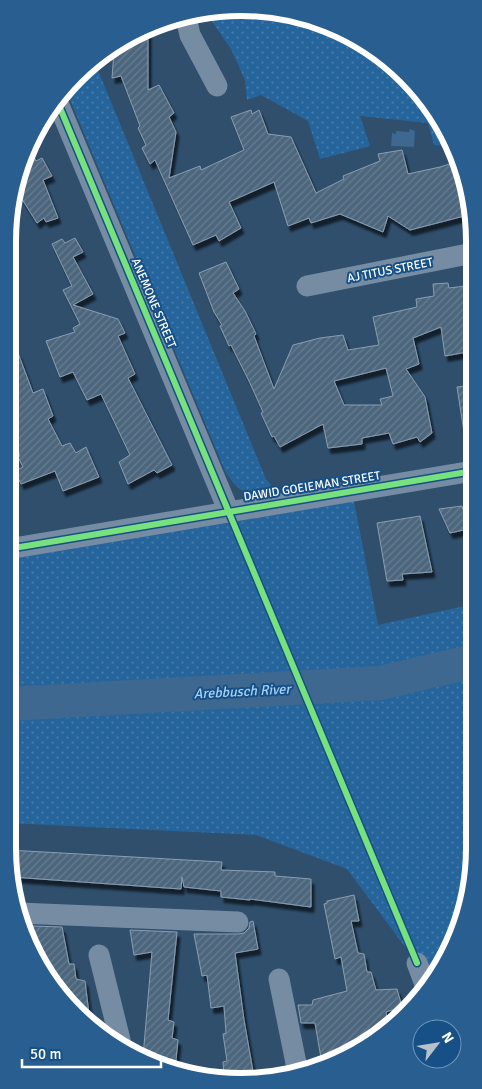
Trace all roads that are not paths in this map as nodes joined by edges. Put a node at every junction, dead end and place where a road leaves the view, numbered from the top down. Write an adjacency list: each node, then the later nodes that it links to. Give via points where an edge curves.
1 (187, 23): 2 (street, via 190,35)
2 (217, 86)
3 (60, 108): 7 (street, ANEMONE STREET)
4 (466, 254): 5 (street, AJ TITUS STREET)
5 (307, 286)
6 (466, 472): 7 (street, DAWID GOEIEMAN STREET)
7 (229, 512): 8 (street, DAWID GOEIEMAN STREET)
8 (16, 548)
9 (26, 913): 10 (street)
10 (238, 922)
11 (99, 955): 15 (street)
12 (417, 963): 14 (street)
13 (280, 979): 16 (street)
14 (423, 979)
15 (119, 1037)
16 (297, 1066)

